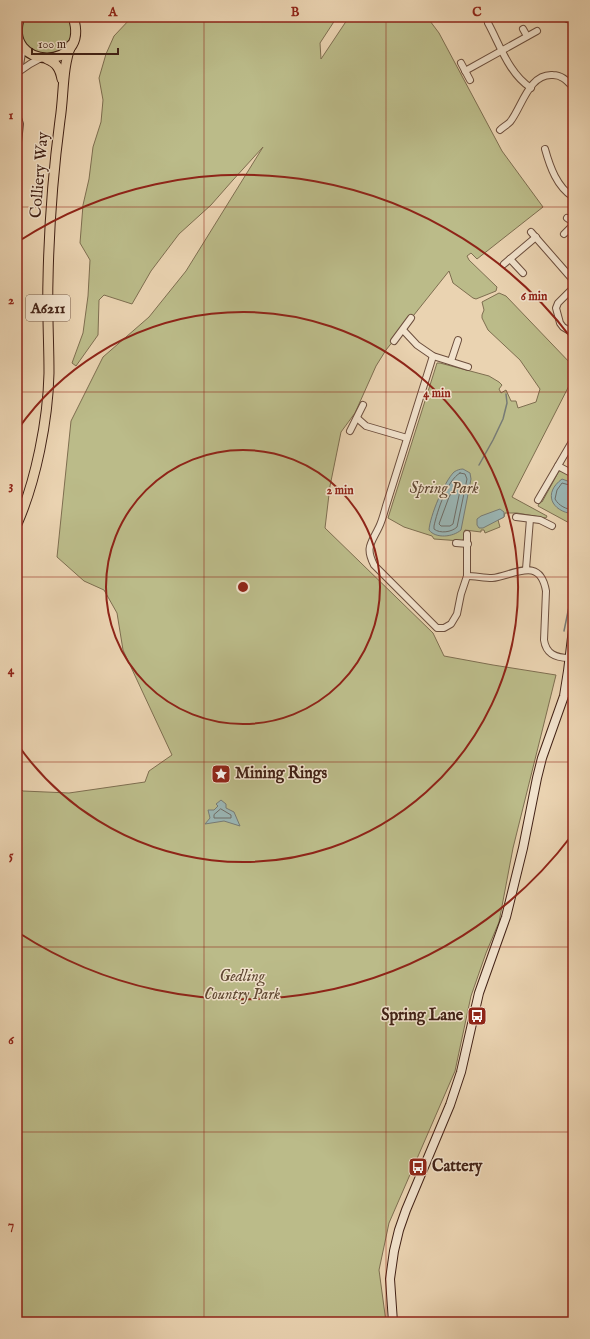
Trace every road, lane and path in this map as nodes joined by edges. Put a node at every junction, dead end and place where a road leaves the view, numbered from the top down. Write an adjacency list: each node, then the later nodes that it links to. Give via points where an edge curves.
1 (74, 17): 8 (main road, Colliery Way, via 76,32)
2 (487, 17): 9 (street, via 488,24)
3 (19, 18): 7 (main road, via 17,30)
4 (523, 29): 6 (street)
5 (537, 32): 6 (street)
6 (527, 36): 9 (street)
7 (20, 41): 10 (main road, Colliery Way, via 32,54); 13 (street)
8 (71, 45): 10 (main road, via 59,56); 17 (main road, Colliery Way / A6211, via 67,57)
9 (503, 51): 12 (street); 15 (street, via 517,76)
10 (44, 58): 13 (street); 17 (main road, Colliery Way / A6211, via 53,61 59,67)
11 (461, 63): 12 (street)
12 (465, 71): 14 (street)
13 (18, 72)
14 (470, 80)
15 (531, 88): 16 (street, via 538,77 551,74 565,79); 19 (street, via 512,124)
16 (573, 88)
17 (64, 89): 53 (main road, Colliery Way / A6211, via 51,210 48,281 49,375 45,420 29,491)
18 (17, 115): 21 (street, via 20,124)
19 (500, 130)
20 (545, 150): 22 (street)
21 (17, 151)
22 (547, 157): 23 (street); 24 (street, via 561,186)
23 (540, 160)
24 (573, 197)
25 (567, 218): 26 (street)
26 (573, 224): 28 (street)
27 (531, 232): 29 (street)
28 (564, 234)
29 (536, 237): 30 (street); 33 (street)
30 (510, 259): 31 (street); 32 (street)
31 (504, 264)
32 (523, 273)
33 (573, 280)
34 (573, 288): 37 (street, via 556,308 560,323)
35 (411, 318): 36 (street)
36 (403, 330): 39 (street); 40 (street, via 417,345)
37 (573, 333)
38 (458, 340): 41 (street)
39 (394, 342)
40 (433, 356): 41 (street); 46 (street)
41 (451, 361): 42 (street)
42 (468, 367)
43 (363, 405): 44 (street)
44 (357, 418): 45 (street); 46 (street, via 366,426)
45 (350, 432)
46 (407, 438): 59 (street, via 379,527 370,542 369,555 374,565 437,628 451,624 457,614)
47 (573, 440): 48 (street)
48 (558, 466): 49 (street); 50 (street)
49 (573, 474)
50 (538, 500)
51 (516, 517): 52 (street)
52 (530, 519): 54 (street, via 540,520); 58 (street)
53 (17, 524)
54 (552, 526)
55 (467, 534): 57 (street)
56 (456, 543): 57 (street)
57 (468, 544): 59 (street)
58 (526, 569): 59 (street, via 492,578); 61 (street, via 539,575 545,584 546,649 556,656)
59 (467, 576)
60 (573, 629): 61 (street)
61 (569, 658): 62 (street, via 564,696 542,758 506,917 480,993 461,1072 399,1230 390,1278)
62 (393, 1322)

